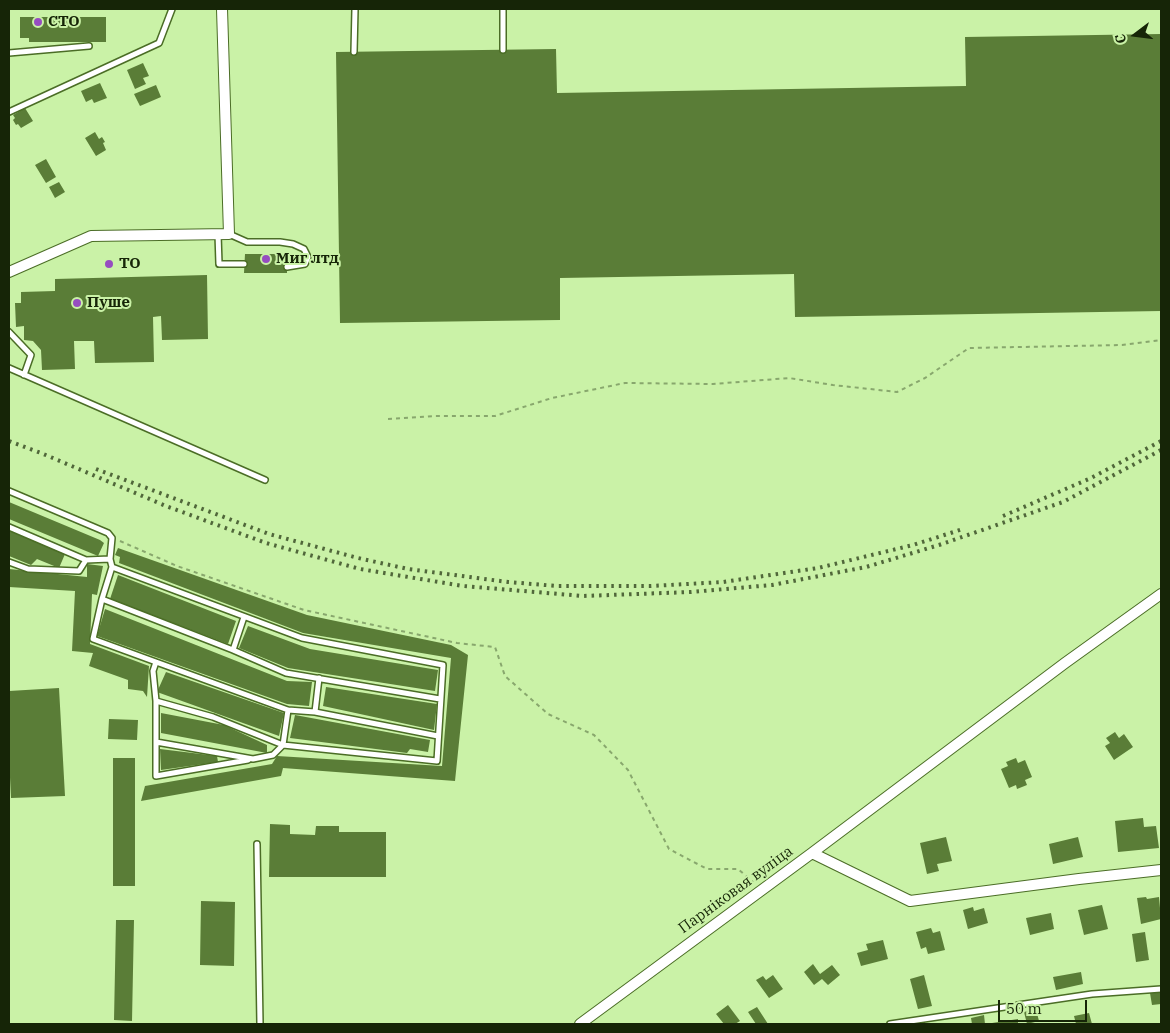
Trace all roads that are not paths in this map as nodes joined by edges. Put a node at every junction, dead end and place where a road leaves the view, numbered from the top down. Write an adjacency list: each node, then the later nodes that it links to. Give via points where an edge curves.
1 (172, 9): 9 (lane, via 159,43)
2 (222, 9): 11 (street)
3 (355, 9): 7 (lane)
4 (503, 9): 6 (lane)
5 (89, 46): 8 (lane)
6 (503, 50)
7 (354, 52)
8 (9, 53)
9 (9, 112)
10 (218, 234): 11 (street); 12 (lane, via 219,264); 14 (street, via 91,236)
11 (229, 234): 13 (lane, via 247,242 280,242 304,249 308,257 305,264)
12 (244, 264)
13 (287, 267)
14 (9, 272)
15 (9, 332): 17 (lane, via 31,354)
16 (9, 368): 17 (lane)
17 (24, 375): 18 (lane)
18 (265, 480)
19 (9, 491): 21 (lane, via 108,533 112,538)
20 (9, 527): 22 (lane)
21 (110, 559): 22 (lane); 24 (lane)
22 (86, 560): 23 (lane, via 79,571 28,569)
23 (9, 562)
24 (112, 566): 26 (lane); 27 (lane)
25 (1161, 594): 40 (street)
26 (102, 600): 28 (lane); 29 (lane, via 93,639)
27 (244, 617): 28 (lane); 31 (lane, via 302,638 443,665)
28 (233, 650): 30 (lane, via 286,673)
29 (156, 662): 32 (lane, via 152,671); 33 (lane)
30 (319, 678): 31 (lane); 34 (lane)
31 (440, 699): 35 (lane)
32 (156, 701): 36 (lane); 37 (lane, via 213,718)
33 (288, 710): 34 (lane); 37 (lane)
34 (315, 712): 35 (lane)
35 (438, 736): 37 (lane, via 437,761)
36 (156, 742): 38 (lane); 38 (lane, via 156,776)
37 (283, 745): 38 (lane, via 273,755)
38 (253, 759)
39 (257, 844): 43 (lane)
40 (812, 853): 41 (street, Парніковая вуліца, via 910,901); 44 (street, Парніковая вуліца)
41 (1161, 870)
42 (1161, 989): 45 (lane, via 1082,995)
43 (260, 1024)
44 (580, 1024)
45 (890, 1024)

